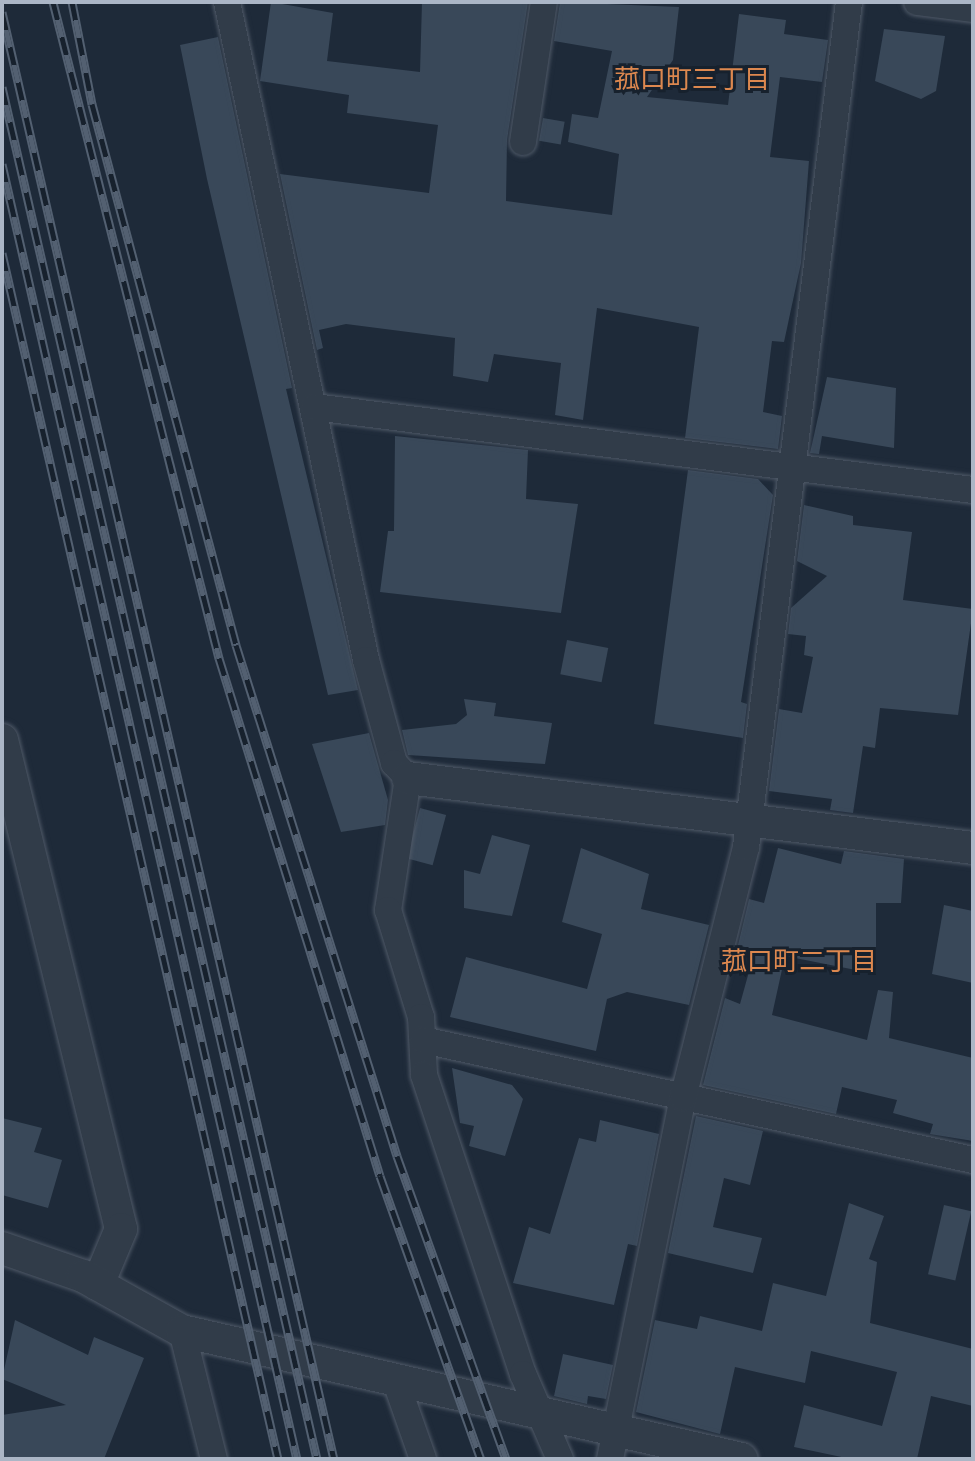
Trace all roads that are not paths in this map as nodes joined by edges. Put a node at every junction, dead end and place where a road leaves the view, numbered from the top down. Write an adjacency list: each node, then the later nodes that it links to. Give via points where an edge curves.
1 (227, 2): 7 (street)
2 (544, 2): 6 (street)
3 (849, 2): 8 (street)
4 (917, 2): 5 (street)
5 (973, 9)
6 (523, 142)
7 (314, 407): 8 (street); 11 (street, via 366,660 394,763)
8 (791, 469): 9 (street); 12 (street)
9 (973, 490)
10 (2, 741): 18 (street, via 121,1229)
11 (408, 778): 12 (street); 14 (street, via 388,910)
12 (750, 821): 13 (street); 15 (street)
13 (973, 848)
14 (423, 1040): 15 (street); 21 (street, via 424,1075)
15 (683, 1098): 16 (street); 22 (street)
16 (973, 1160)
17 (2, 1248): 18 (street)
18 (98, 1284): 19 (street)
19 (182, 1331): 20 (street); 23 (street)
20 (397, 1385): 21 (street); 24 (street)
21 (542, 1416): 22 (street); 25 (street)
22 (613, 1445): 26 (street)
23 (214, 1459)
24 (423, 1459)
25 (560, 1459)
26 (742, 1459)

